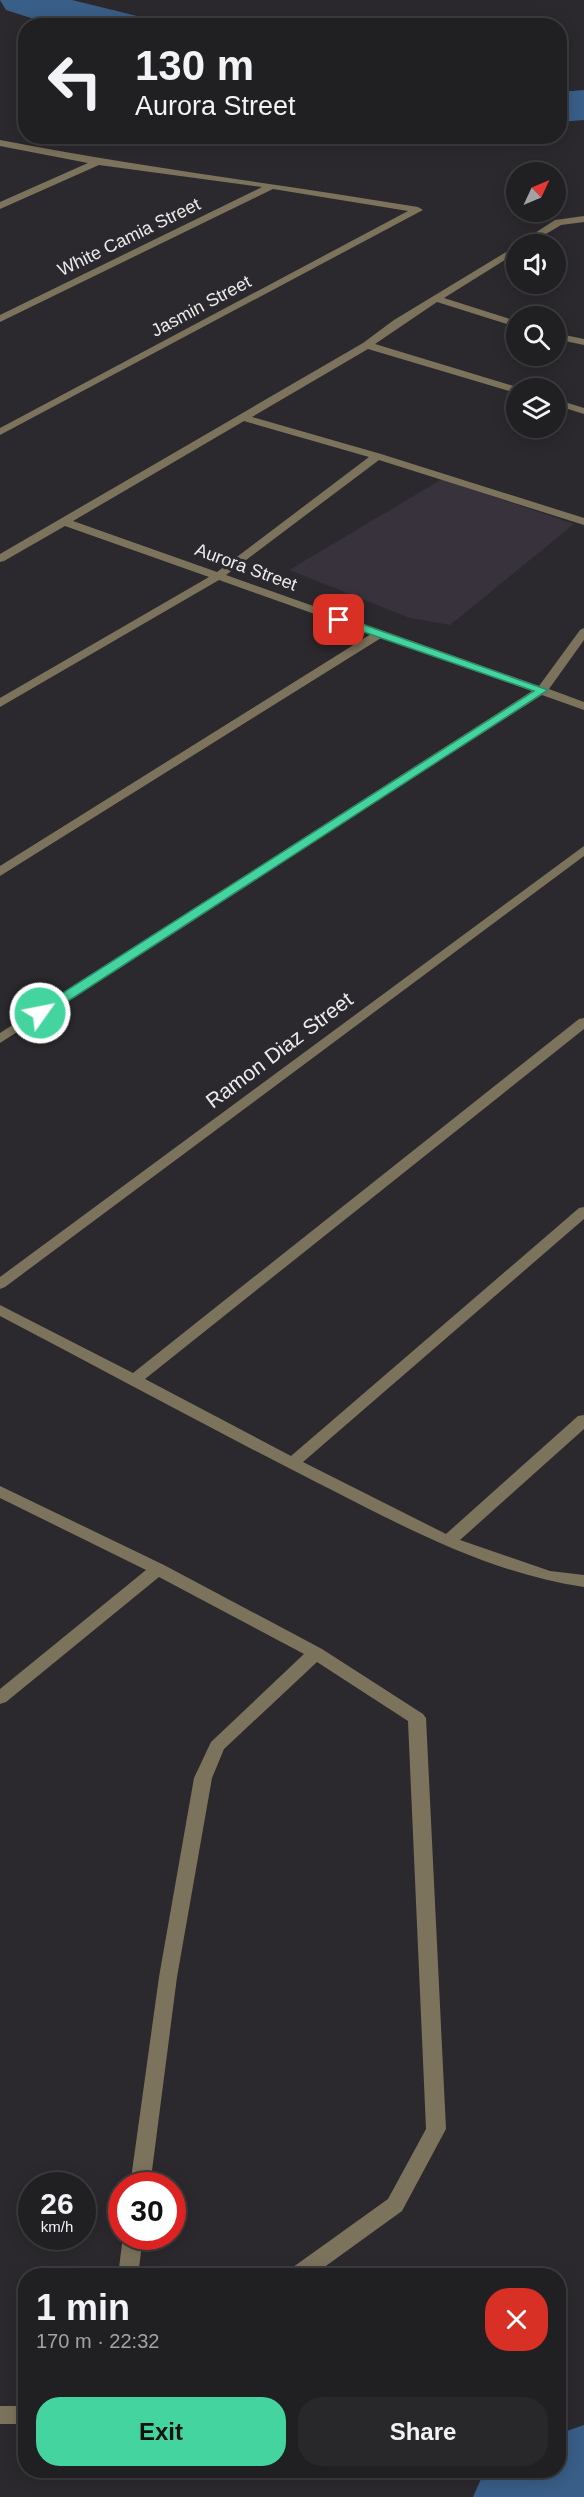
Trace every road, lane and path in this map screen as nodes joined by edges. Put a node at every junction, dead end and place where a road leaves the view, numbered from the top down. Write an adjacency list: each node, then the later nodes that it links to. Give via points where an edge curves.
1 (0, 143): 2 (street)
2 (98, 162): 3 (street); 4 (street)
3 (272, 186): 9 (street, White Camia Street); 18 (street, Jasmin Street, via 418,210)
4 (0, 206)
5 (584, 219): 6 (street, via 558,222)
6 (539, 234)
7 (506, 255): 8 (street)
8 (436, 299): 10 (street); 13 (street)
9 (0, 319)
10 (506, 321)
11 (566, 338): 12 (street)
12 (584, 342)
13 (367, 345): 14 (street); 17 (street)
14 (506, 387)
15 (566, 405): 16 (street)
16 (584, 411)
17 (242, 417): 19 (street); 20 (street)
18 (0, 432)
19 (377, 456): 21 (street); 23 (street)
20 (66, 522): 22 (street); 23 (street, Aurora Street)
21 (584, 522)
22 (0, 559)
23 (218, 576): 25 (street, Aurora Street); 27 (street)
24 (584, 632): 26 (street)
25 (379, 634): 26 (street, Aurora Street); 30 (street)
26 (542, 690): 28 (street, Aurora Street); 32 (street)
27 (0, 703)
28 (584, 706)
29 (584, 850): 34 (street, Ramon Diaz Street)
30 (0, 872)
31 (584, 1022): 36 (street)
32 (0, 1039)
33 (584, 1211): 38 (street)
34 (0, 1284)
35 (0, 1310): 36 (street)
36 (133, 1381): 38 (street)
37 (584, 1420): 40 (street)
38 (292, 1463): 40 (street)
39 (0, 1491): 41 (street)
40 (448, 1542): 42 (street, via 548,1576)
41 (158, 1569): 43 (street); 44 (street)
42 (584, 1581)
43 (316, 1653): 45 (street, via 217,1746 203,1778 168,1977); 48 (street, via 417,1718 436,2129 395,2205)
44 (0, 1698)
45 (142, 2172)
46 (131, 2250): 47 (street)
47 (129, 2268)
48 (307, 2268)
49 (0, 2415): 50 (street)
50 (18, 2415)

